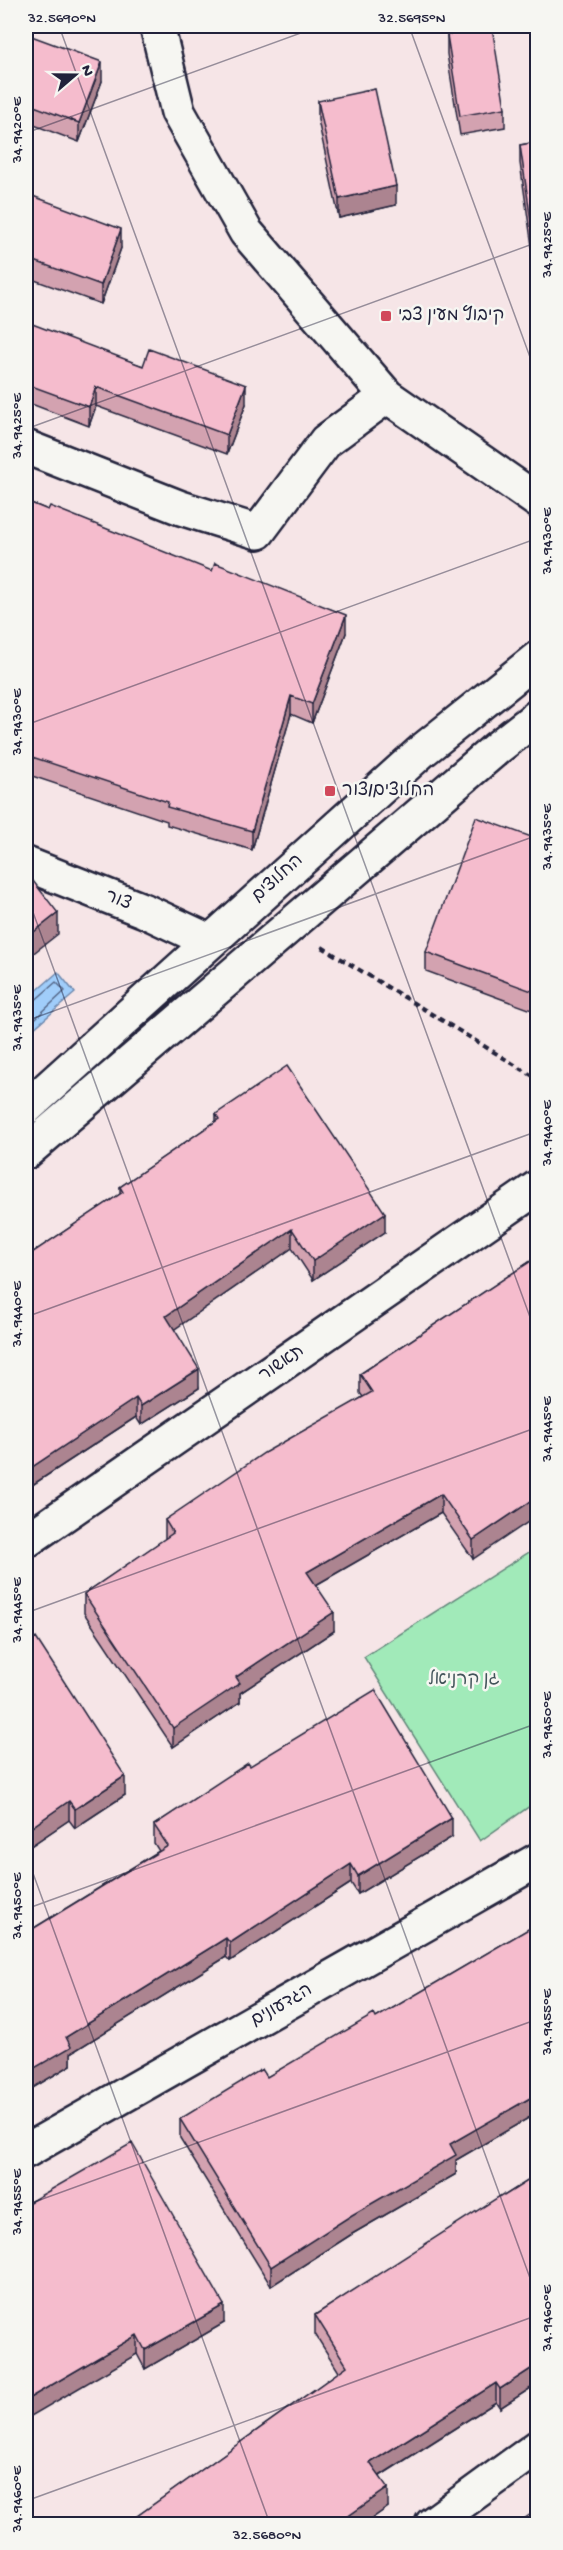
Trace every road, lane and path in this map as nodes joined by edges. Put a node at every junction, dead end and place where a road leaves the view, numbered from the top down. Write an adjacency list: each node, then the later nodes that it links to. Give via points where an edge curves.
1 (157, 26): 2 (street, via 178,112 246,232)
2 (387, 396): 3 (street, via 326,441 258,532 181,508); 4 (street)
3 (26, 447)
4 (537, 501)
5 (537, 658): 9 (street, החלוצים, via 423,750)
6 (537, 716): 8 (street)
7 (26, 864): 9 (street, צור)
8 (289, 926): 10 (path); 12 (street)
9 (209, 941): 11 (street, החלוצים)
10 (537, 1079)
11 (26, 1108)
12 (26, 1152)
13 (537, 1187): 14 (street, תאשור)
14 (26, 1541)
15 (537, 1860): 16 (street, הגדעונים)
16 (26, 2151)
17 (537, 2447): 18 (street)
18 (432, 2524)

